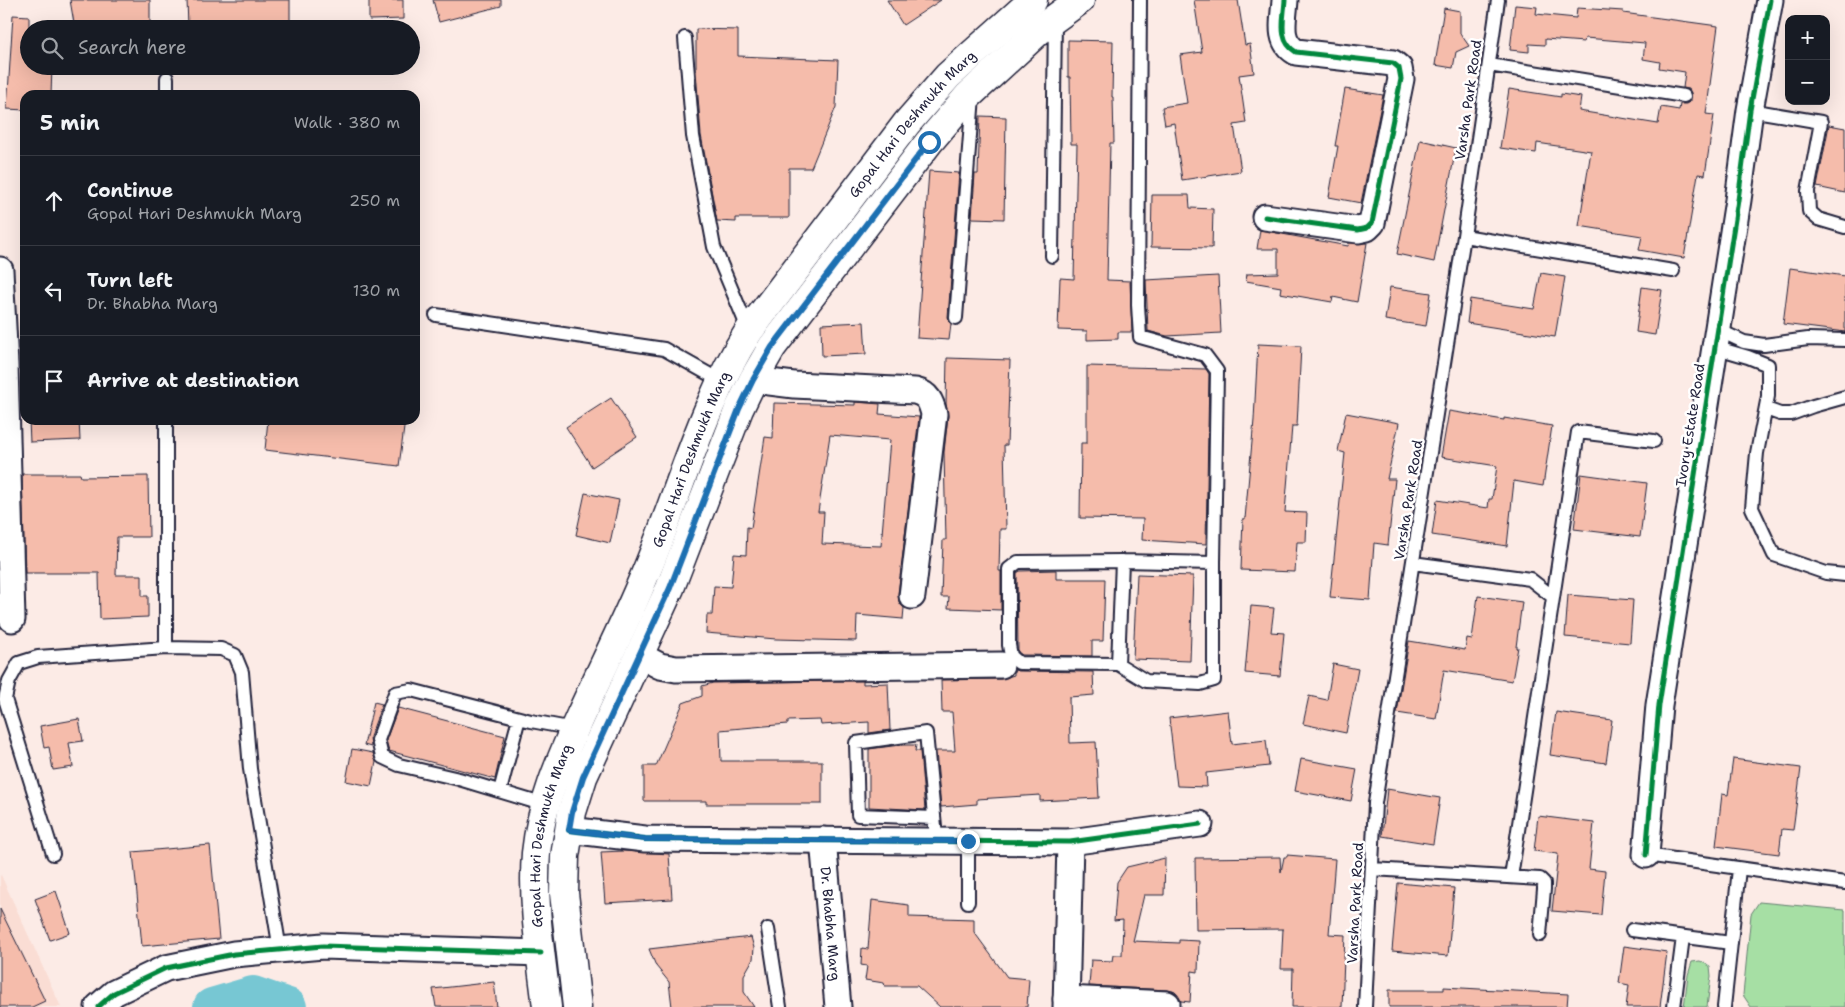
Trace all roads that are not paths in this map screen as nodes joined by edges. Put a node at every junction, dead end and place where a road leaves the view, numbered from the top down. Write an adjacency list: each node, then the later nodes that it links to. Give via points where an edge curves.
1 (1033, 0): 25 (main road, Gopal Hari Deshmukh Marg, via 948,76 913,117)
2 (1080, 0): 7 (main road, Gopal Hari Deshmukh Marg)
3 (1140, 0): 34 (lane, via 1140,337 1206,355 1217,371)
4 (1285, 0): 15 (street, via 1283,34 1296,52 1393,63 1399,68 1401,79 1372,223 1358,230)
5 (1498, 0): 9 (lane, Varsha Park Road)
6 (1770, 0): 14 (street, Ivory Estate Road)
7 (1055, 19): 12 (main road, Gopal Hari Deshmukh Marg); 18 (lane)
8 (685, 38): 25 (lane, via 693,136 714,247)
9 (1489, 65): 13 (lane); 17 (lane, Varsha Park Road)
10 (167, 78): 11 (lane)
11 (167, 90)
12 (974, 91): 22 (lane); 27 (main road, Gopal Hari Deshmukh Marg, via 929,142)
13 (1684, 96)
14 (1750, 110): 16 (lane, via 1821,122 1808,191 1809,211 1818,219); 23 (street, Ivory Estate Road)
15 (1265, 217)
16 (1845, 227)
17 (1464, 236): 20 (lane); 35 (lane, Varsha Park Road)
18 (1052, 256)
19 (0, 270): 26 (street)
20 (1673, 271)
21 (436, 315): 28 (lane, via 664,349)
22 (956, 318)
23 (1715, 338): 24 (lane, via 1764,345 1808,339); 30 (lane, via 1768,365); 57 (street, Ivory Estate Road, via 1659,705)
24 (1845, 340)
25 (743, 341): 27 (main road); 28 (main road, Gopal Hari Deshmukh Marg)
26 (3, 365): 39 (street)
27 (759, 369): 37 (street, via 794,385 915,391 928,397 934,414); 41 (main road, Gopal Hari Deshmukh Marg, via 739,409 670,588)
28 (721, 381): 44 (main road, Gopal Hari Deshmukh Marg, via 644,577)
29 (1845, 397): 30 (lane, via 1792,414 1780,414)
30 (1766, 408): 36 (lane, via 1757,453 1752,508 1774,555 1826,573)
31 (166, 425): 40 (lane)
32 (1654, 441): 38 (lane, via 1578,432)
33 (1122, 561): 34 (lane); 42 (lane); 42 (lane, via 1018,562 1009,569 1009,645 1011,656 1019,663)
34 (1214, 563): 42 (lane, via 1214,680 1200,684 1146,681)
35 (1413, 563): 38 (lane, via 1530,579); 58 (lane, Varsha Park Road, via 1375,803)
36 (1845, 575)
37 (912, 596)
38 (1553, 597): 60 (lane)
39 (12, 619)
40 (166, 648): 56 (lane, via 38,657 19,663 9,681 6,700); 68 (lane, via 221,649 235,655 240,663 250,769)
41 (640, 655): 43 (street, via 660,666 676,669); 45 (main road, Gopal Hari Deshmukh Marg)
42 (1118, 664)
43 (1001, 665)
44 (591, 692): 45 (main road); 47 (main road, Gopal Hari Deshmukh Marg)
45 (617, 704): 52 (main road, Gopal Hari Deshmukh Marg, via 583,777)
46 (519, 718): 47 (lane); 48 (lane); 48 (lane, via 411,690 395,693 378,740 382,757 399,765)
47 (574, 729): 49 (main road, Gopal Hari Deshmukh Marg)
48 (500, 792): 49 (lane)
49 (545, 805): 69 (main road, Gopal Hari Deshmukh Marg, via 536,853)
50 (1200, 824): 55 (street)
51 (935, 829): 51 (lane, via 926,733 856,743 858,815); 53 (street); 54 (street)
52 (569, 830): 53 (street, via 645,839); 74 (main road, Gopal Hari Deshmukh Marg, via 564,893)
53 (823, 840): 76 (street, Dr. Bhabha Marg)
54 (968, 841): 55 (street); 62 (lane)
55 (1070, 842): 70 (street)
56 (52, 854)
57 (1646, 855): 59 (lane)
58 (1372, 869): 60 (lane); 77 (lane, Varsha Park Road)
59 (1739, 869): 61 (lane); 67 (lane)
60 (1511, 877): 65 (lane, via 1544,883)
61 (1845, 883)
62 (968, 902)
63 (768, 929): 75 (lane)
64 (1632, 930): 66 (lane)
65 (1540, 935)
66 (1683, 937): 67 (lane); 78 (lane)
67 (1731, 943): 79 (lane)
68 (280, 950): 69 (street, via 323,946); 72 (street, via 234,954 166,968 114,993)
69 (541, 953): 73 (main road, Gopal Hari Deshmukh Marg)
70 (1066, 1003): 71 (street)
71 (1167, 1004)
72 (98, 1007)
73 (547, 1007)
74 (576, 1007)
75 (780, 1007)
76 (838, 1007)
77 (1366, 1007)
78 (1674, 1007)
79 (1724, 1007)

